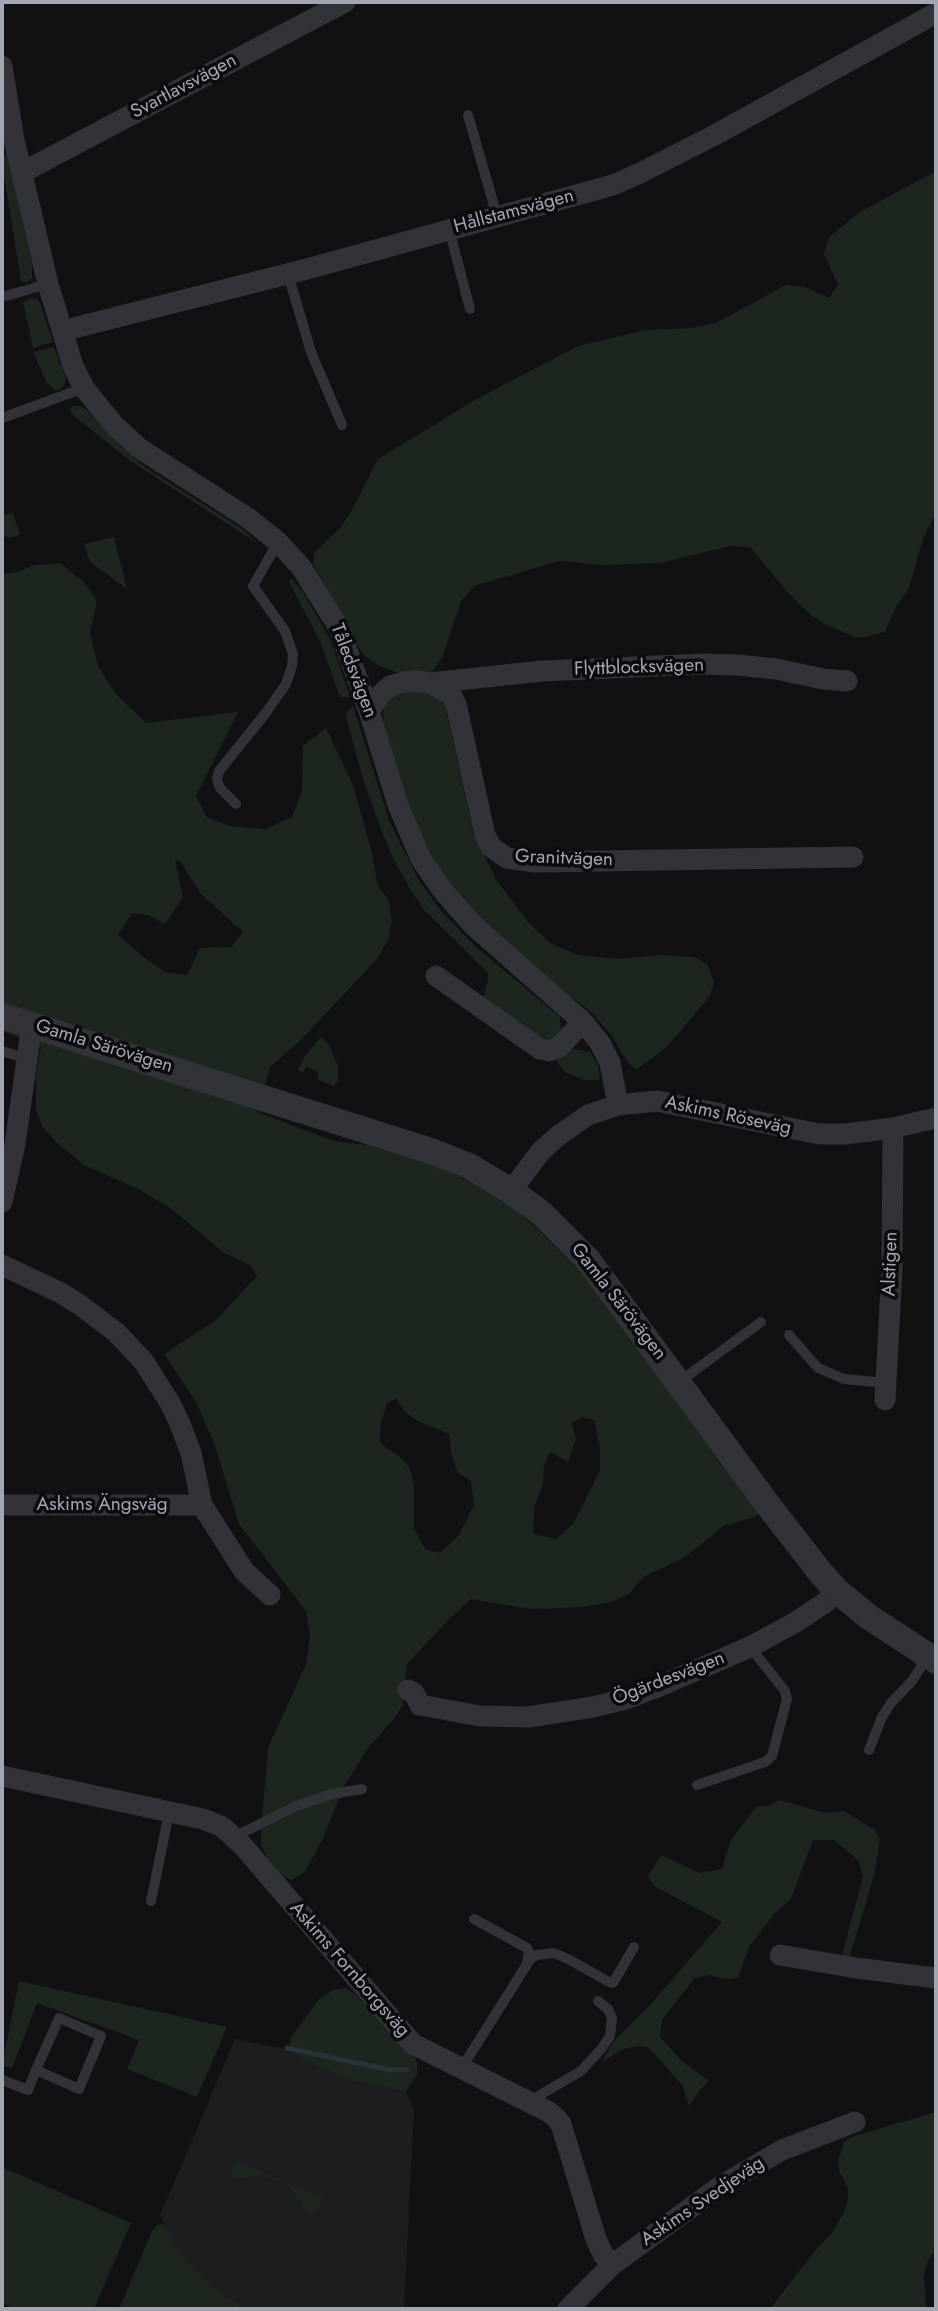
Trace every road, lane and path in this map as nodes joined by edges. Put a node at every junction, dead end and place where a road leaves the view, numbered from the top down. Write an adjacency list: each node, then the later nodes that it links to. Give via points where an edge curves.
1 (345, 2): 5 (street, Svartlavsvägen)
2 (936, 13): 6 (street, Hållstamsvägen, via 640,173)
3 (2, 66): 5 (street, Tåledsvägen)
4 (468, 115): 6 (lane)
5 (23, 172): 9 (street, Tåledsvägen)
6 (497, 216): 7 (street, Hållstamsvägen)
7 (449, 229): 8 (street, Hållstamsvägen); 11 (lane)
8 (288, 274): 12 (street, Hållstamsvägen); 15 (lane, via 310,352)
9 (48, 284): 10 (lane); 12 (street, Tåledsvägen)
10 (2, 297)
11 (470, 309)
12 (62, 331): 13 (street, Tåledsvägen)
13 (85, 388): 14 (lane); 16 (street, Tåledsvägen, via 139,448)
14 (2, 418)
15 (342, 425)
16 (278, 542): 19 (street, Tåledsvägen, via 301,568 339,628); 20 (lane, via 253,586 285,631 292,666 265,715 219,771 220,788)
17 (847, 681): 18 (street, Flyttblocksvägen, via 776,669 704,664 542,671)
18 (429, 683): 19 (street, via 390,686); 21 (street, Granitvägen, via 443,689 456,704 485,835 491,847 506,858 536,862)
19 (369, 711): 24 (street, Tåledsvägen, via 398,805 434,878 488,940)
20 (236, 804)
21 (853, 857)
22 (436, 975): 24 (street, via 540,1049 559,1047)
23 (2, 1016): 25 (street, Gamla Särövägen)
24 (583, 1022): 28 (street, Tåledsvägen, via 610,1063)
25 (32, 1024): 27 (street); 31 (street, Gamla Särövägen, via 431,1151 469,1166)
26 (2, 1051): 27 (lane)
27 (27, 1059): 32 (street)
28 (618, 1105): 30 (street, Askims Röseväg, via 657,1101 819,1134); 31 (street, Askims Röseväg, via 588,1115 558,1136)
29 (936, 1118): 30 (street, Askims Röseväg)
30 (893, 1128): 37 (street, Alstigen)
31 (511, 1191): 36 (street, Gamla Särövägen, via 589,1259)
32 (2, 1202)
33 (2, 1265): 39 (street, via 80,1305 117,1333 144,1362 180,1424)
34 (761, 1322): 36 (lane)
35 (789, 1335): 37 (lane, via 818,1368)
36 (679, 1382): 40 (street, Gamla Särövägen, via 802,1551)
37 (885, 1392)
38 (2, 1504): 39 (street, Askims Ängsväg)
39 (202, 1505): 41 (street, via 244,1570)
40 (836, 1590): 42 (street, Ögärdesvägen, via 796,1622); 43 (street, Gamla Särövägen)
41 (270, 1595)
42 (750, 1647): 44 (street, Ögärdesvägen, via 626,1699 560,1714 480,1716 420,1705); 47 (lane, via 787,1699 772,1756)
43 (932, 1658): 45 (lane, via 891,1703)
44 (408, 1690)
45 (869, 1750)
46 (2, 1776): 49 (street, Askims Fornborgsväg)
47 (697, 1785)
48 (362, 1789): 50 (lane, via 294,1807)
49 (169, 1813): 50 (street, Askims Fornborgsväg, via 213,1823); 51 (lane)
50 (234, 1837): 58 (street, Askims Fornborgsväg, via 404,2035)
51 (151, 1901)
52 (474, 1919): 55 (lane, via 527,1948)
53 (634, 1947): 55 (lane, via 613,1983 554,1954 537,1955)
54 (780, 1955): 56 (street)
55 (527, 1962): 58 (lane)
56 (936, 1978)
57 (598, 2001): 61 (lane, via 612,2018 610,2036 602,2048 581,2071)
58 (461, 2069): 61 (street, Askims Fornborgsväg)
59 (36, 2070): 59 (lane, via 79,2089 101,2036 59,2018); 60 (lane, via 28,2090)
60 (2, 2080)
61 (528, 2102): 63 (street, Askims Fornborgsväg, via 561,2123 596,2239)
62 (855, 2122): 63 (street, Askims Svedjeväg, via 751,2167 692,2204)
63 (612, 2265): 64 (street, Askims Svedjeväg)
64 (568, 2309)

